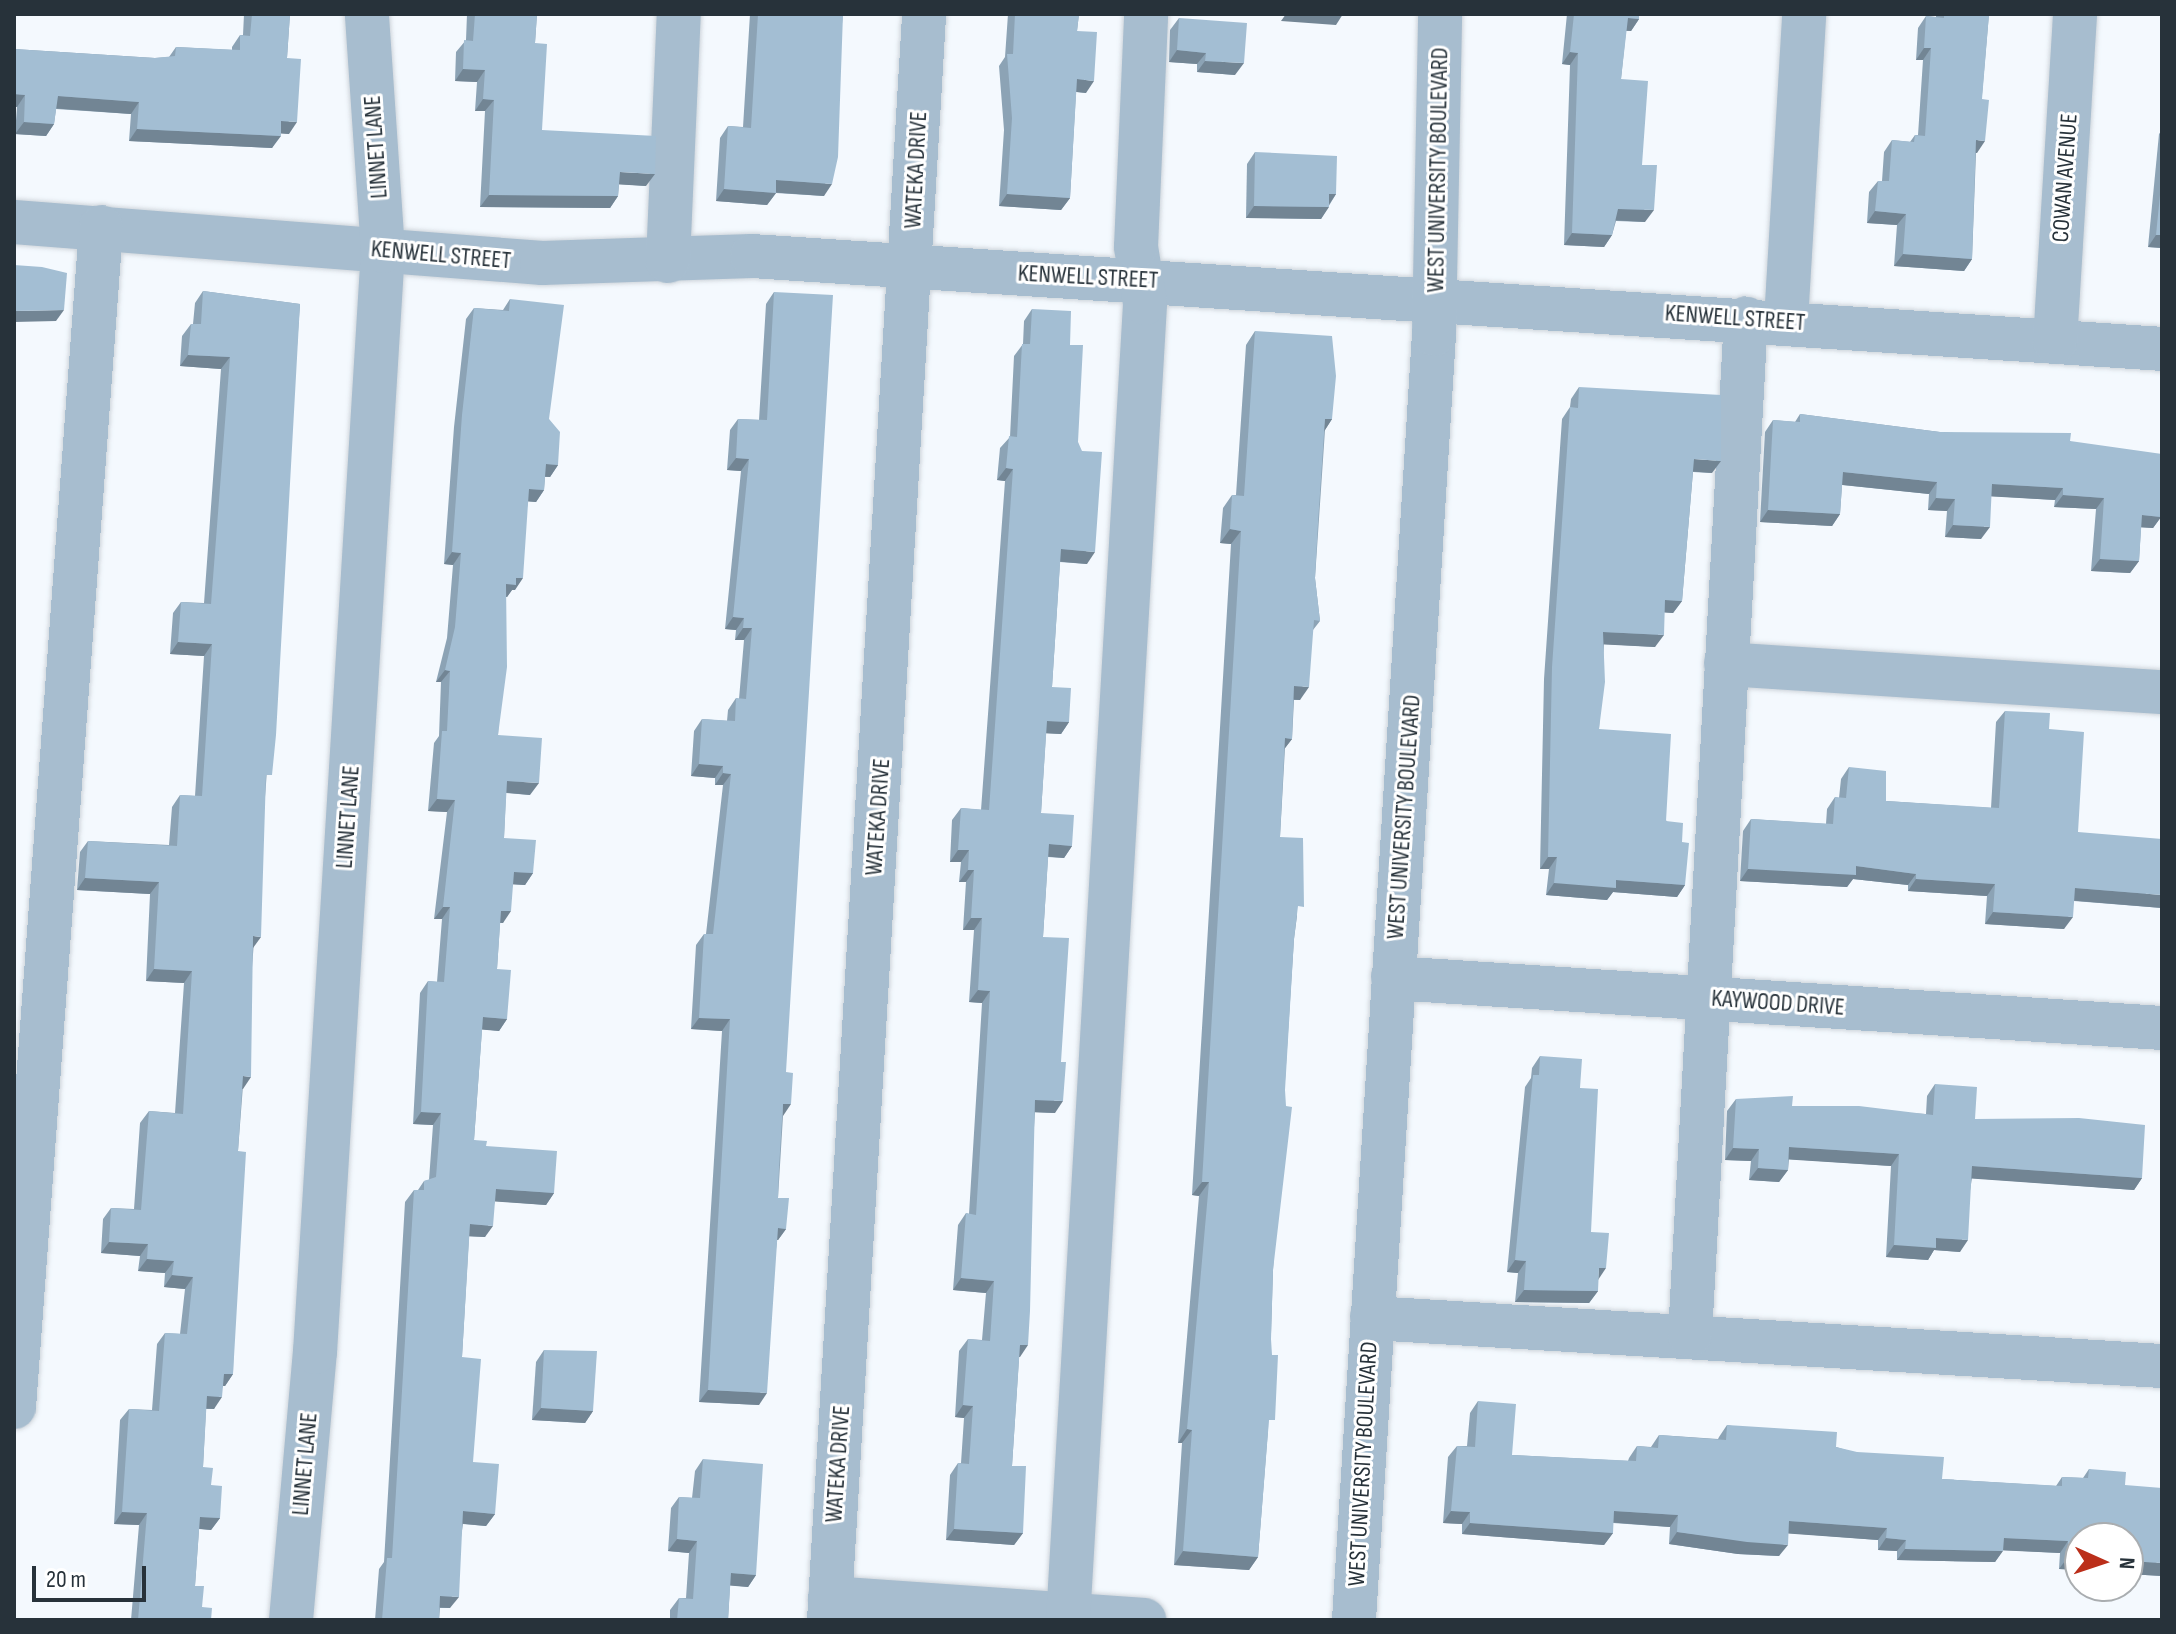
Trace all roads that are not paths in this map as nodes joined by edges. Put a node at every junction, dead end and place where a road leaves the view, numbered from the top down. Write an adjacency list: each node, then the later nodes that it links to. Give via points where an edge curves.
1 (367, 14): 10 (street, LINNET LANE)
2 (679, 14): 11 (street)
3 (924, 14): 12 (street, WATEKA DRIVE)
4 (1146, 14): 13 (street, via 1136,247)
5 (1440, 14): 14 (street, WEST UNIVERSITY BOULEVARD)
6 (1804, 14): 15 (street)
7 (2075, 14): 16 (street, COWAN AVENUE)
8 (14, 222): 9 (street, KENWELL STREET)
9 (101, 227): 10 (street, KENWELL STREET); 26 (street)
10 (383, 251): 11 (street, KENWELL STREET, via 542,263); 29 (street, LINNET LANE, via 315,1352)
11 (668, 261): 12 (street, KENWELL STREET, via 752,256)
12 (912, 266): 13 (street, KENWELL STREET); 27 (street, WATEKA DRIVE)
13 (1141, 280): 14 (street, KENWELL STREET); 28 (street, via 1145,303)
14 (1436, 299): 15 (street, KENWELL STREET); 20 (street, WEST UNIVERSITY BOULEVARD)
15 (1766, 320): 16 (street, KENWELL STREET); 18 (street)
16 (2055, 342): 17 (street, KENWELL STREET)
17 (2162, 349)
18 (1726, 664): 19 (street); 21 (street)
19 (2162, 692)
20 (1393, 978): 21 (street, KAYWOOD DRIVE); 23 (street, WEST UNIVERSITY BOULEVARD)
21 (1706, 998): 22 (street, KAYWOOD DRIVE); 24 (street)
22 (2162, 1028)
23 (1372, 1318): 24 (street); 31 (street, WEST UNIVERSITY BOULEVARD)
24 (1690, 1335): 25 (street)
25 (2162, 1366)
26 (14, 1407)
27 (829, 1609): 28 (street)
28 (1068, 1617): 30 (street)
29 (291, 1620)
30 (1144, 1620)
31 (1354, 1620)

